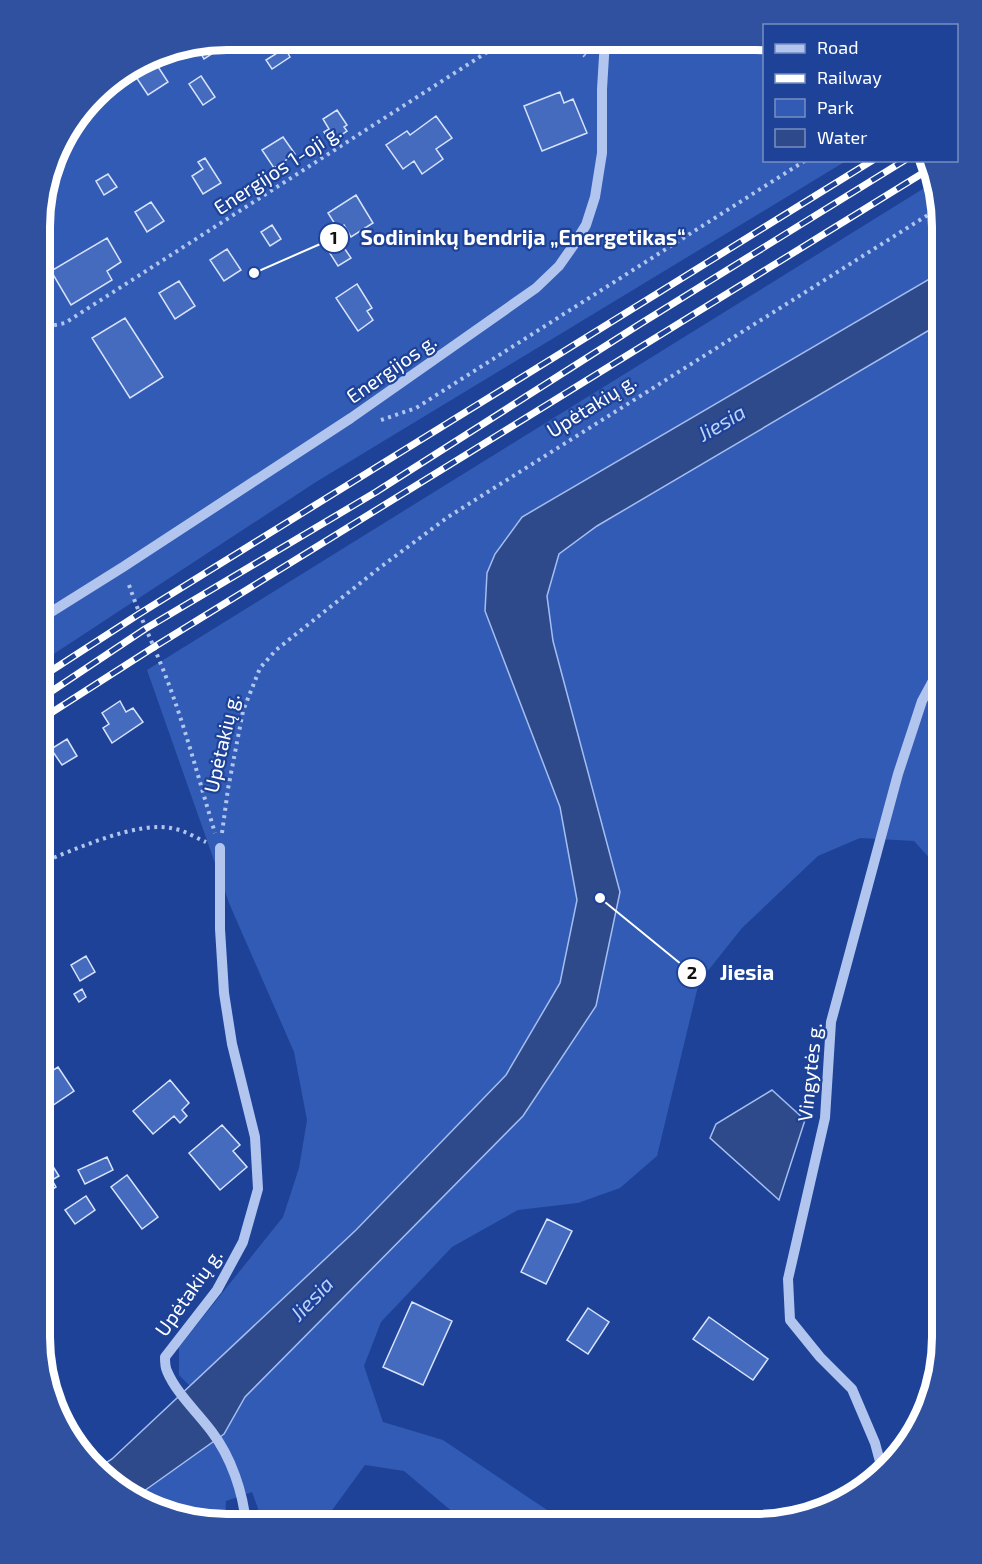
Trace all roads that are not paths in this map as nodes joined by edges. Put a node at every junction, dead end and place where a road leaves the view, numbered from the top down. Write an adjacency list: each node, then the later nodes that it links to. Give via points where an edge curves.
1 (604, 50): 2 (street, Energijos g., via 602,153 595,197 586,225 559,266 536,288 351,418)
2 (50, 613)
3 (932, 682): 5 (street, Vingytės g., via 898,774 831,1022 825,1118 788,1280 790,1320 852,1389)
4 (220, 848): 6 (street, Upėtakių g., via 224,993 255,1137 258,1189 243,1242 217,1290 165,1357 166,1370 175,1385 214,1433 230,1461)
5 (880, 1463)
6 (244, 1514)

